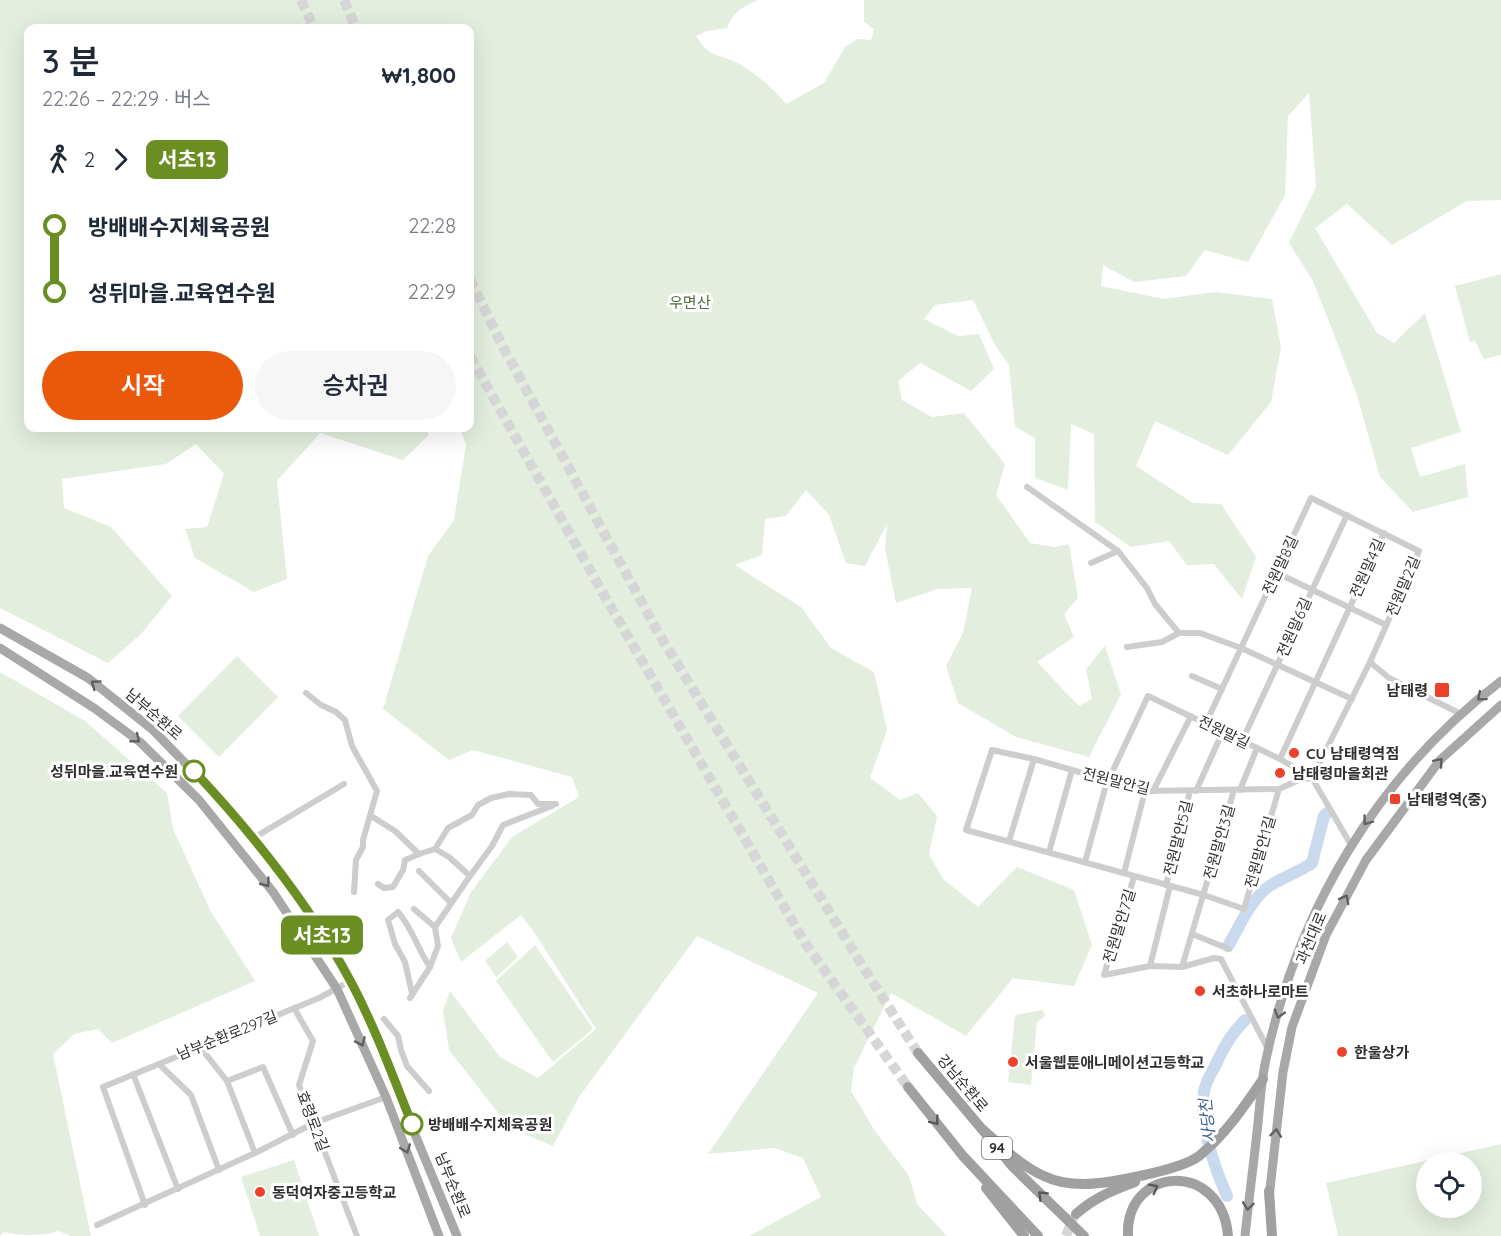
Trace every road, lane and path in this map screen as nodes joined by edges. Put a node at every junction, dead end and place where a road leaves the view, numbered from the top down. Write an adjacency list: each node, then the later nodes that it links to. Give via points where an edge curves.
1 (1028, 487): 4 (street)
2 (1347, 515): 3 (street, 전원말4길); 6 (street, 전원말8길, via 1311,498); 7 (street, 전원말6길)
3 (1384, 533): 8 (street, 전원말4길); 9 (street, 전원말2길, via 1419,551)
4 (1118, 551): 5 (street); 11 (street)
5 (1091, 563)
6 (1276, 573): 7 (street, 전원말6길); 14 (street, 전원말8길)
7 (1311, 590): 8 (street, 전원말4길); 16 (street, 전원말6길)
8 (1349, 608): 9 (street, 전원말2길); 19 (street, 전원말4길)
9 (1386, 625): 15 (street, 전원말2길)
10 (0, 628): 42 (main road, 남부순환로, one-way to 10, via 186,762 123,704 88,678)
11 (1179, 633): 12 (street, via 1162,642); 14 (street, via 1200,633)
12 (1127, 647)
13 (0, 648): 67 (main road, 남부순환로, one-way to 67, via 124,729 200,800 273,892)
14 (1241, 648): 16 (street, 전원말6길); 20 (street, 전원말8길)
15 (1370, 662): 22 (street, 전원말2길); 24 (street, via 1389,678)
16 (1277, 665): 19 (street); 28 (street, 전원말6길)
17 (1192, 676): 20 (street)
18 (1501, 681): 24 (main road, 과천대로, one-way to 24)
19 (1315, 682): 22 (street); 32 (street, 전원말4길)
20 (1222, 689): 26 (street, 전원말8길)
21 (306, 693): 41 (street, via 345,720 352,746 377,791)
22 (1352, 699): 34 (street, 전원말2길)
23 (1501, 705): 48 (main road, 과천대로, one-way to 23, via 1440,760)
24 (1461, 714): 44 (main road, 과천대로, one-way to 44, via 1390,790)
25 (1191, 716): 26 (street, 전원말길); 35 (street, 전원말길, via 1148,696); 39 (street, 전원말안7길)
26 (1206, 723): 27 (street, 전원말길)
27 (1223, 731): 28 (street, 전원말길); 40 (street, 전원말안5길)
28 (1242, 741): 29 (street, 전원말길)
29 (1257, 748): 32 (street, 전원말길); 38 (street, 전원말안3길)
30 (992, 750): 31 (street, 전원말안길); 43 (street, 전원말안7길, via 966,830)
31 (1034, 759): 33 (street, 전원말안길); 43 (street)
32 (1280, 759): 34 (street, 전원말길)
33 (1072, 770): 35 (street, 전원말안길); 46 (street)
34 (1312, 778): 37 (street, 전원말안길); 44 (street, 전원말길)
35 (1108, 781): 39 (street, 전원말안길); 49 (street)
36 (344, 784): 42 (street)
37 (1278, 789): 38 (street, 전원말안길); 57 (street, 전원말안1길, via 1244,909)
38 (1237, 790): 40 (street, 전원말안길); 57 (street, 전원말안3길)
39 (1149, 791): 40 (street, 전원말안길); 51 (street, 전원말안7길)
40 (1193, 791): 55 (street, 전원말안5길)
41 (371, 816): 47 (street, via 395,831); 56 (street, via 356,860)
42 (252, 839): 66 (main road, 남부순환로, via 291,888)
43 (1009, 841): 46 (street, 전원말안7길)
44 (1351, 845): 48 (main road); 71 (main road, 과천대로, one-way to 71, via 1295,957)
45 (435, 849): 47 (street); 52 (street); 52 (street, via 448,828 472,815 478,805 491,798 531,795 538,804 556,804 503,825)
46 (1049, 852): 49 (street, 전원말안7길)
47 (419, 854): 54 (street, via 405,860 393,887)
48 (1366, 860): 75 (main road, 과천대로, one-way to 48, via 1292,1027 1326,935)
49 (1085, 861): 51 (street, 전원말안7길)
50 (419, 871): 58 (street)
51 (1124, 873): 53 (street, 전원말안5길)
52 (470, 876): 58 (street)
53 (1134, 877): 55 (street, 전원말안5길); 63 (street, 전원말안7길, via 1104,975)
54 (378, 884)
55 (1168, 885): 57 (street, 전원말안3길); 63 (street, 전원말안5길)
56 (354, 892)
57 (1204, 895): 61 (street, 전원말안3길)
58 (451, 903): 60 (street)
59 (414, 909): 60 (street)
60 (435, 927): 64 (street, via 438,946)
61 (1192, 934): 62 (street); 65 (street, 전원말안3길)
62 (1229, 949)
63 (1150, 966): 65 (street)
64 (430, 967): 64 (street, via 411,996 405,962 394,944 388,920 398,912)
65 (1182, 967): 71 (street, via 1221,959)
66 (350, 981): 67 (street, 남부순환로297길); 96 (main road, 남부순환로)
67 (336, 989): 68 (street, 남부순환로297길); 81 (main road, 남부순환로, one-way to 81)
68 (294, 1008): 70 (street, 남부순환로297길); 82 (street, 효령로2길, via 313,1041 299,1085)
69 (384, 1018): 80 (street, via 398,1036 407,1066)
70 (200, 1047): 73 (street, 남부순환로297길); 78 (street)
71 (1269, 1050): 74 (main road, 과천대로)
72 (918, 1053): 83 (highway, 강남순환로 / 94)
73 (159, 1064): 76 (street, 남부순환로297길); 88 (street, via 191,1095)
74 (1265, 1065): 75 (main road); 77 (main road, 과천대로)
75 (1283, 1072): 90 (main road, 과천대로, one-way to 75)
76 (133, 1074): 89 (street); 91 (street, 남부순환로297길, via 103,1087)
77 (1263, 1079): 87 (highway, via 1226,1131 1198,1157); 102 (main road, 과천대로, one-way to 102)
78 (227, 1081): 84 (street, via 263,1067); 85 (street)
79 (908, 1087): 86 (highway, 94, one-way to 86)
80 (429, 1091)
81 (386, 1097): 82 (street); 95 (main road, 남부순환로, one-way to 95)
82 (314, 1124): 84 (street); 94 (street, 효령로2길)
83 (982, 1129): 87 (highway, via 1043,1176 1071,1184 1099,1184); 99 (highway, 강남순환로 / 94, one-way to 83, via 1013,1167)
84 (293, 1135): 85 (street)
85 (255, 1153): 88 (street)
86 (963, 1156): 97 (highway); 98 (highway, 94)
87 (1180, 1166): 92 (highway, via 1109,1191)
88 (219, 1170): 89 (street)
89 (178, 1190): 91 (street)
90 (1269, 1191): 103 (main road, 과천대로); 104 (highway)
91 (145, 1205): 93 (street)
92 (1076, 1214)
93 (97, 1225)
94 (357, 1236)
95 (439, 1236)
96 (457, 1236)
97 (1024, 1236)
98 (1038, 1236)
99 (1084, 1236)
100 (1128, 1236): 101 (highway, one-way to 101, via 1131,1211 1145,1191 1181,1180 1209,1192 1223,1213)
101 (1228, 1236)
102 (1245, 1236)
103 (1266, 1236)
104 (1272, 1236)

